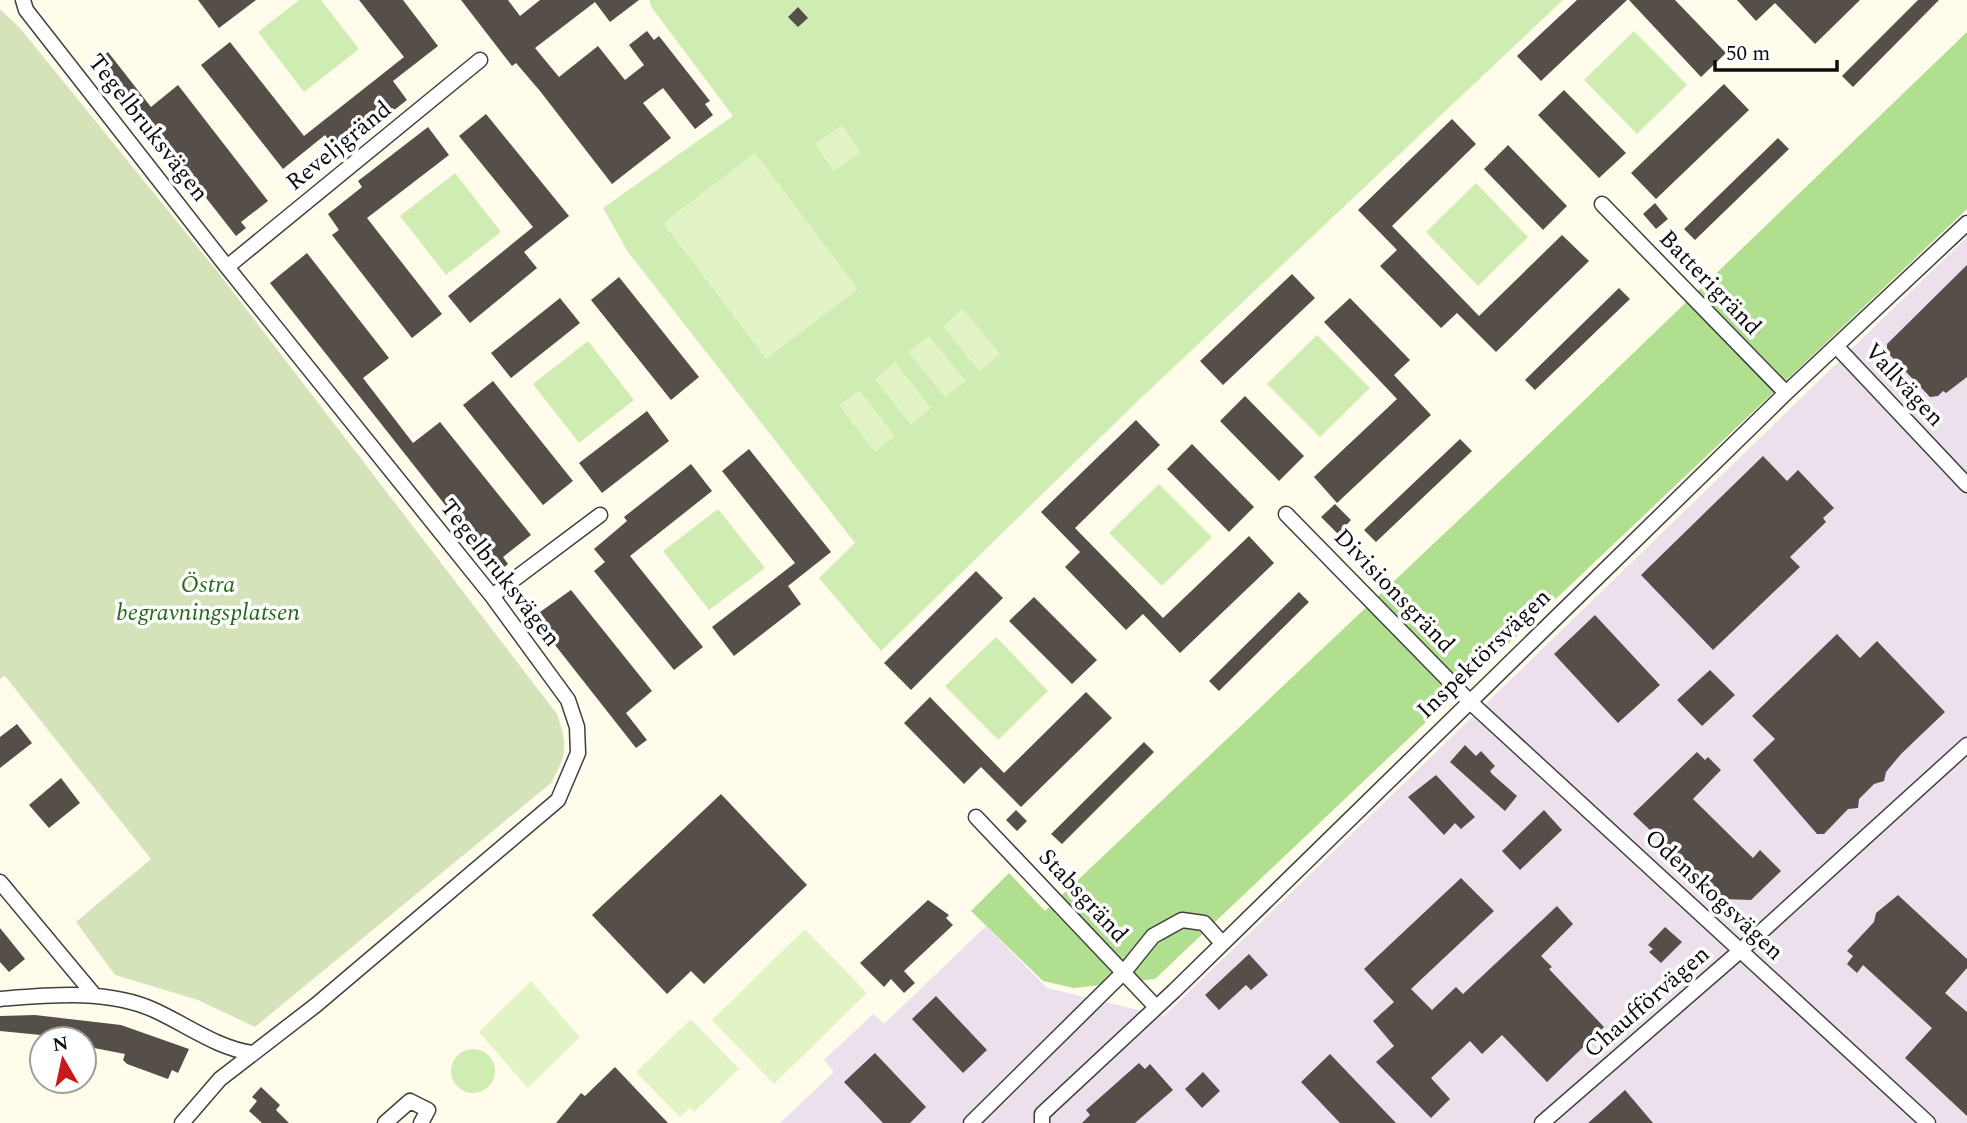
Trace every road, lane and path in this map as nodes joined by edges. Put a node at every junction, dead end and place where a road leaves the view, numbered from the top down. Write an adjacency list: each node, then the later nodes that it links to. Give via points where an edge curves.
1 (23, 0): 5 (street, Tegelbruksvägen, via 26,10)
2 (481, 60): 5 (street, Reveljgränd)
3 (1602, 205): 7 (street, Batterigränd)
4 (1967, 223): 6 (street, Inspektörsvägen)
5 (227, 267): 11 (street, Tegelbruksvägen)
6 (1836, 347): 7 (street, Inspektörsvägen); 8 (street, Vallvägen)
7 (1786, 393): 12 (street, Inspektörsvägen)
8 (1967, 485)
9 (1286, 514): 12 (street, Divisionsgränd)
10 (600, 515): 11 (street)
11 (492, 596): 22 (street, Tegelbruksvägen, via 572,708 578,753 558,800 306,1014)
12 (1469, 701): 16 (street, Inspektörsvägen); 17 (street, Odenskogsvägen)
13 (1967, 745): 17 (street, Chaufförvägen)
14 (976, 817): 18 (street, Stabsgränd)
15 (0, 882): 19 (street)
16 (1222, 943): 18 (street, via 1205,923 1182,920 1153,936); 21 (street, Inspektörsvägen)
17 (1740, 951): 28 (street, Chaufförvägen); 29 (street, Odenskogsvägen)
18 (1124, 972): 21 (street, Stabsgränd); 26 (street)
19 (95, 996): 20 (street); 22 (street, via 152,1009 230,1050)
20 (0, 999)
21 (1156, 1007): 27 (street, Inspektörsvägen, via 1042,1114)
22 (252, 1053): 23 (street, Tegelbruksvägen, via 220,1079)
23 (182, 1123)
24 (385, 1123): 25 (street, via 411,1101 428,1110)
25 (421, 1123)
26 (971, 1123)
27 (1042, 1123)
28 (1542, 1123)
29 (1928, 1123)

